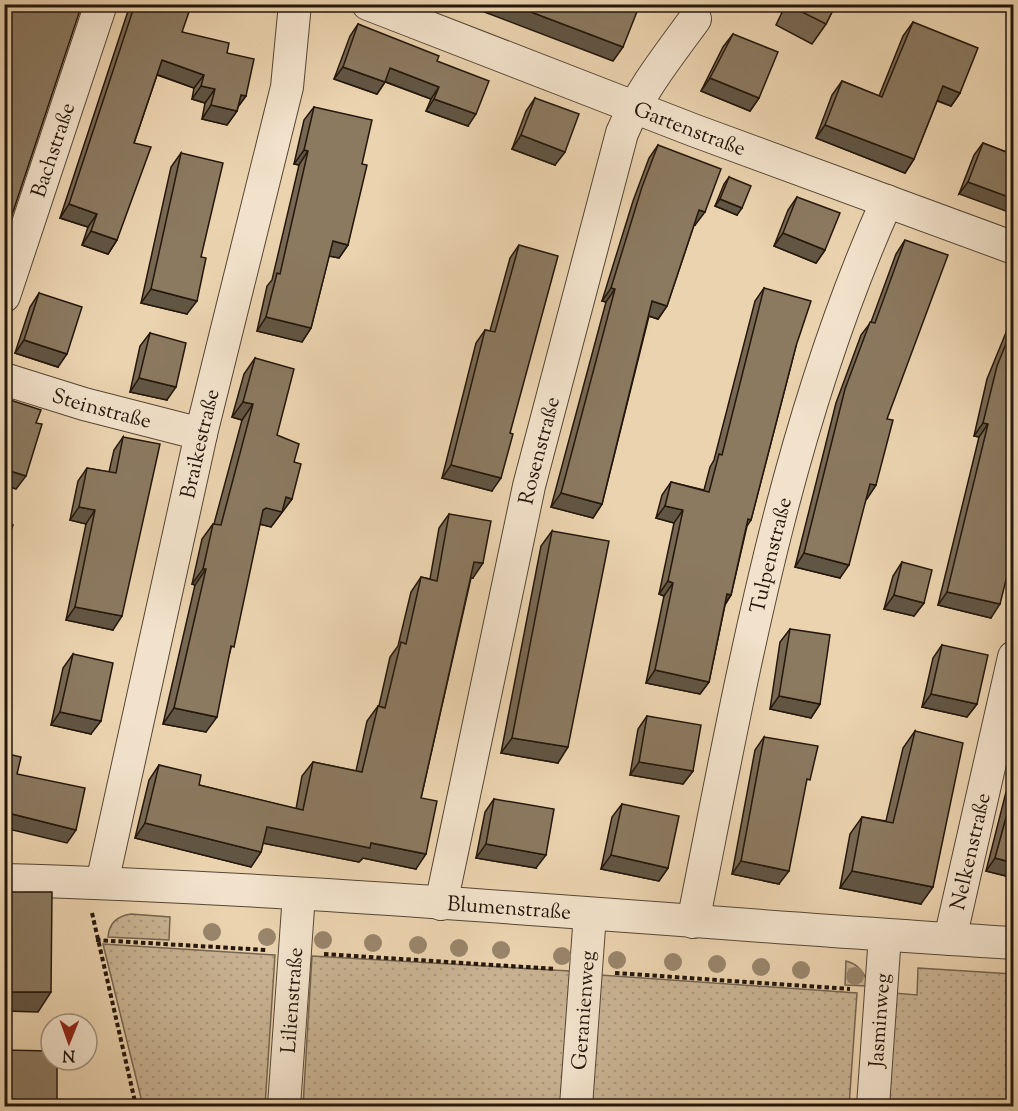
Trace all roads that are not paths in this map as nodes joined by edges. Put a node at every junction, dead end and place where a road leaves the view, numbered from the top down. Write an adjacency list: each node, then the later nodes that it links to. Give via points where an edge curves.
1 (101, 4): 8 (street, Bachstraße)
2 (295, 4): 10 (street, Braikestraße, via 287,87)
3 (368, 4): 5 (street, Gartenstraße)
4 (695, 19): 5 (street, Rosenstraße)
5 (633, 107): 6 (street, Gartenstraße); 15 (street, Rosenstraße, via 610,175 529,486)
6 (887, 201): 7 (street, Gartenstraße); 17 (street, Tulpenstraße, via 840,313 786,486 750,636)
7 (1014, 248)
8 (4, 296)
9 (4, 379): 10 (street, Steinstraße)
10 (201, 434): 13 (street, Braikestraße)
11 (1014, 657): 19 (street, Nelkenstraße)
12 (4, 880): 13 (street, Blumenstraße)
13 (97, 882): 14 (street, Blumenstraße)
14 (299, 894): 15 (street, Blumenstraße); 21 (street, Lilienstraße)
15 (441, 904): 16 (street, Blumenstraße)
16 (590, 914): 17 (street, Blumenstraße); 22 (street, Geranienweg)
17 (693, 922): 18 (street, Blumenstraße)
18 (885, 935): 19 (street, Blumenstraße); 23 (street, Jasminweg)
19 (950, 939): 20 (street, Blumenstraße)
20 (1014, 943)
21 (284, 1107)
22 (576, 1107)
23 (873, 1107)

